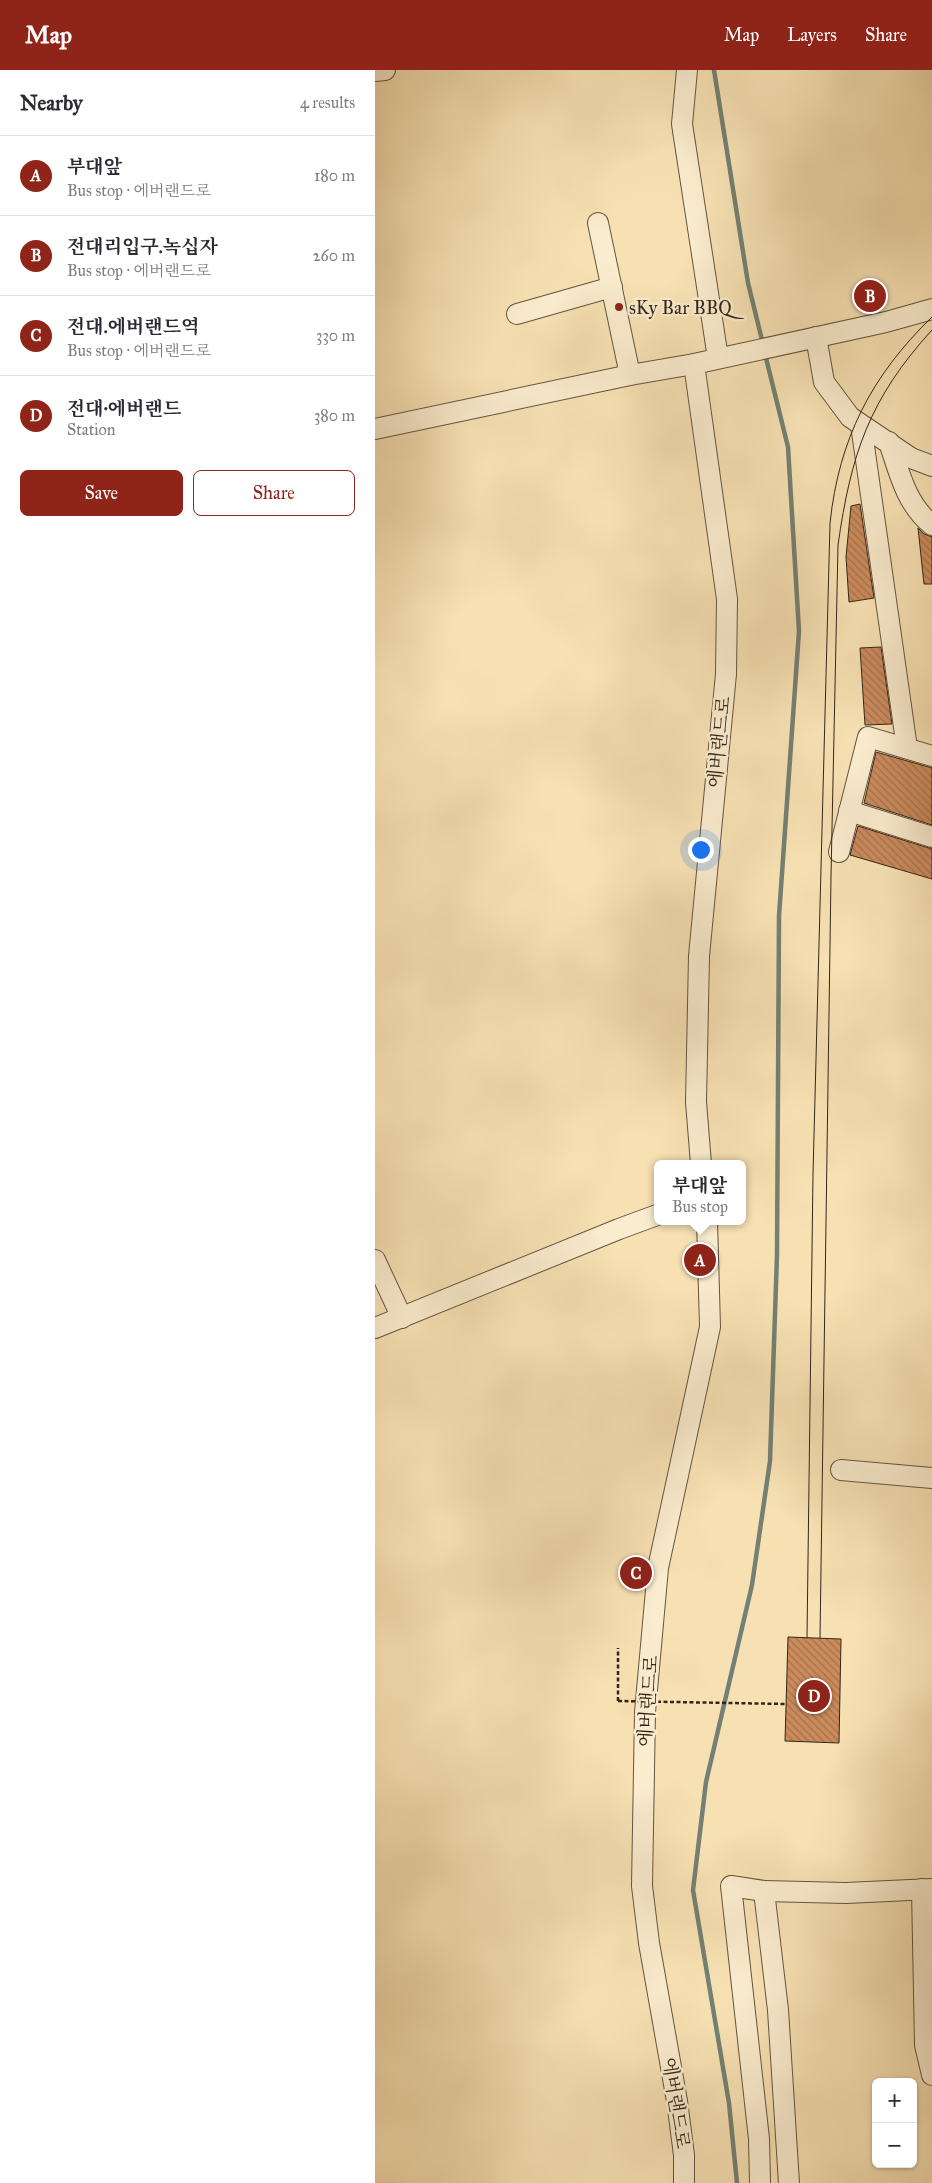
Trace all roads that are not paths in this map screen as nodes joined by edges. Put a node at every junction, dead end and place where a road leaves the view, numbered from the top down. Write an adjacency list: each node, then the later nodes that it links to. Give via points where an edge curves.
1 (385, 70): 3 (street)
2 (687, 70): 9 (street, via 682,124)
3 (375, 71)
4 (598, 223): 5 (street)
5 (611, 286): 7 (street); 11 (street)
6 (932, 309): 8 (street)
7 (517, 314)
8 (808, 339): 9 (street); 12 (street, via 824,382 850,417)
9 (726, 356): 10 (street)
10 (694, 364): 11 (street); 22 (street, 에버랜드로, via 727,599 726,674 699,956 696,1093)
11 (630, 375): 13 (street)
12 (861, 424): 14 (street); 17 (street)
13 (375, 429)
14 (889, 442): 15 (street, via 911,458); 16 (street, via 905,489 922,516)
15 (932, 466)
16 (932, 524)
17 (907, 748): 18 (street); 19 (street, via 868,737)
18 (932, 756)
19 (849, 811): 20 (street); 21 (street)
20 (932, 837)
21 (839, 852)
22 (701, 1160)
23 (654, 1216): 26 (street)
24 (707, 1225): 33 (street, 에버랜드로, via 710,1327 658,1568 645,1712 642,1886 677,2101)
25 (375, 1260): 26 (street)
26 (402, 1318): 27 (street)
27 (375, 1328)
28 (841, 1470): 29 (street)
29 (932, 1478)
30 (927, 1889): 31 (street, via 846,1893); 32 (street, via 925,2045)
31 (764, 1891): 34 (street, via 731,1886 759,2140); 35 (street, via 778,2010)
32 (932, 2075)
33 (684, 2183)
34 (760, 2183)
35 (789, 2183)

